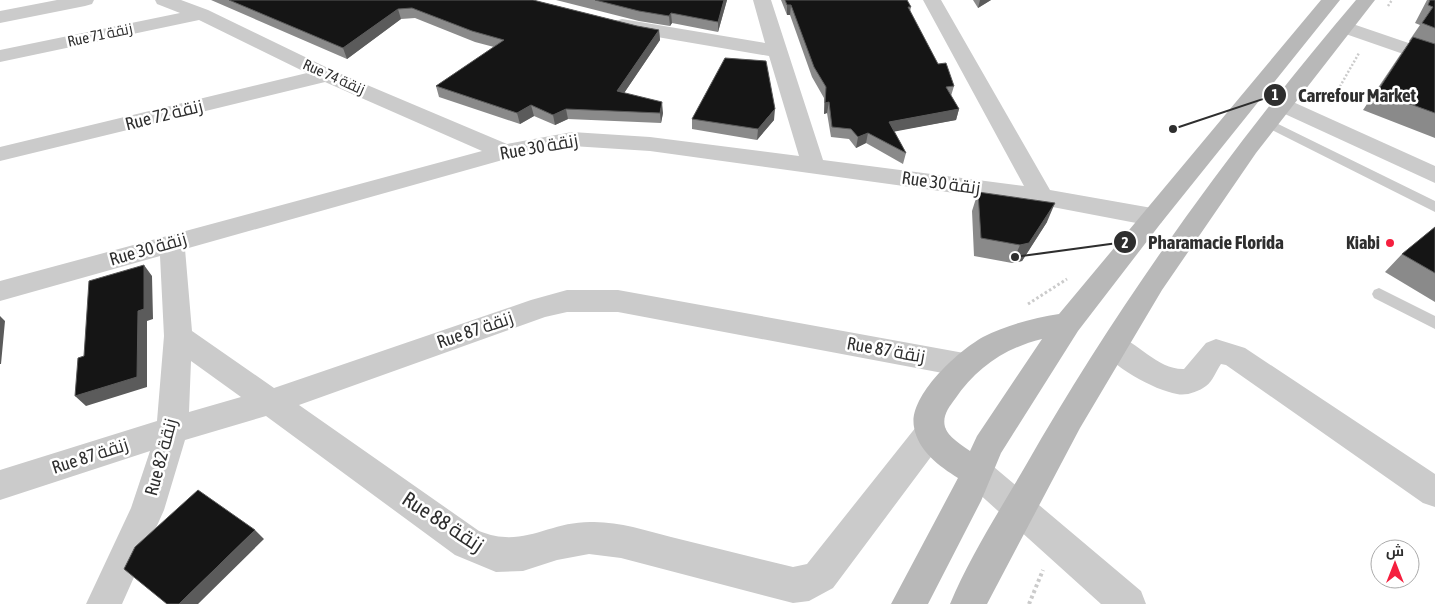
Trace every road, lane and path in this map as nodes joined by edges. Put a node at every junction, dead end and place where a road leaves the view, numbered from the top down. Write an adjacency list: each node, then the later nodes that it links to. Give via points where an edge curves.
1 (85, 0): 8 (street)
2 (164, 0): 7 (street, Rue 74 زنقة)
3 (762, 0): 11 (street)
4 (932, 0): 22 (street)
5 (1331, 0): 24 (main road)
6 (1366, 0): 10 (main road)
7 (201, 14): 13 (street, Rue 71 زنقة); 15 (street, Rue 74 زنقة)
8 (0, 17)
9 (602, 21): 11 (street)
10 (1344, 27): 14 (street); 17 (main road)
11 (776, 51): 20 (street)
12 (1361, 51): 16 (path)
13 (0, 56)
14 (1435, 59)
15 (327, 75): 18 (street, Rue 74 زنقة); 19 (street, Rue 72 زنقة)
16 (1329, 106)
17 (1275, 113): 21 (street); 23 (lane); 31 (main road, via 1181,240)
18 (505, 152): 20 (street, Rue 30 زنقة, via 572,139 605,139); 25 (street, Rue 30 زنقة)
19 (0, 154)
20 (813, 164): 22 (street, Rue 30 زنقة)
21 (1435, 175)
22 (1042, 197): 24 (street, Rue 30 زنقة)
23 (1435, 207)
24 (1152, 217): 28 (main road)
25 (172, 242): 26 (street, Rue 30 زنقة); 30 (street, Rue 82 زنقة)
26 (0, 291)
27 (1379, 294): 29 (lane)
28 (1068, 323): 32 (main road, via 1032,328 1007,337); 36 (main road, via 988,446)
29 (1435, 324)
30 (178, 336): 33 (street, Rue 88 زنقة); 34 (street, Rue 82 زنقة)
31 (1114, 346): 38 (street, via 1176,382 1190,382 1197,377 1211,353 1216,351 1235,356); 39 (main road, via 1034,479)
32 (964, 365): 33 (street, Rue 87 زنقة, via 618,301 592,299 541,308); 35 (main road, via 930,412)
33 (270, 402): 34 (street, Rue 87 زنقة); 35 (street, Rue 88 زنقة, via 467,543 496,555 523,554 556,543 588,538 622,541 793,585 809,583 820,576)
34 (172, 430): 37 (street, Rue 87 زنقة); 40 (street, Rue 82 زنقة, via 147,510)
35 (931, 432): 36 (main road, via 953,456)
36 (977, 472): 39 (street); 41 (main road)
37 (0, 485)
38 (1435, 492)
39 (1020, 510): 42 (main road); 43 (street)
40 (104, 604)
41 (909, 604)
42 (968, 604)
43 (1128, 604)

